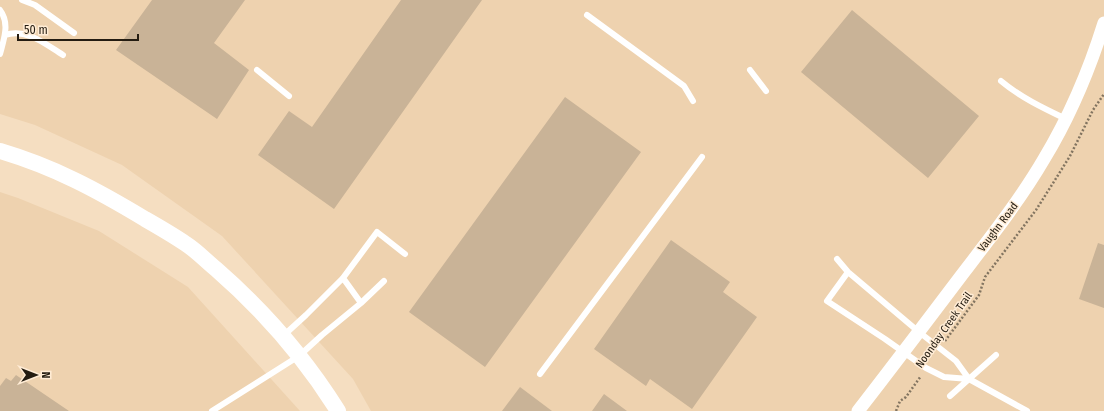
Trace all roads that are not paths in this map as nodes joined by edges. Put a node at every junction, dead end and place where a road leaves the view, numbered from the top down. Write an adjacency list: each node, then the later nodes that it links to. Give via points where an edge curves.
1 (22, 0): 5 (lane, via 35,5)
2 (0, 10): 6 (lane, via 6,23)
3 (587, 15): 14 (lane, via 684,86)
4 (1104, 23): 15 (street, Vaughn Road, via 1088,70)
5 (74, 33)
6 (5, 35): 7 (lane); 8 (lane, via 23,33)
7 (0, 54)
8 (63, 55)
9 (257, 70): 13 (lane)
10 (750, 70): 12 (lane)
11 (1001, 82): 15 (lane, via 1034,104)
12 (766, 91)
13 (289, 96)
14 (693, 102)
15 (1066, 119): 24 (street, Vaughn Road, via 1020,197)
16 (0, 151): 25 (street, via 62,173 102,193 187,244 243,292)
17 (702, 157): 29 (lane)
18 (405, 254): 21 (lane, via 377,232)
19 (837, 259): 20 (lane)
20 (848, 272): 24 (lane); 26 (lane, via 827,301)
21 (343, 278): 23 (lane); 25 (lane)
22 (384, 281): 23 (lane)
23 (361, 303): 28 (lane)
24 (919, 332): 26 (street, Vaughn Road); 30 (lane, via 956,361)
25 (283, 336): 28 (street)
26 (903, 352): 30 (lane, via 944,377); 36 (street, Vaughn Road)
27 (996, 355): 30 (lane)
28 (299, 356): 31 (street); 33 (lane)
29 (540, 374)
30 (969, 379): 32 (lane); 37 (lane)
31 (327, 394): 34 (street); 35 (street)
32 (950, 396)
33 (212, 411)
34 (330, 411)
35 (338, 411)
36 (858, 411)
37 (1027, 411)

